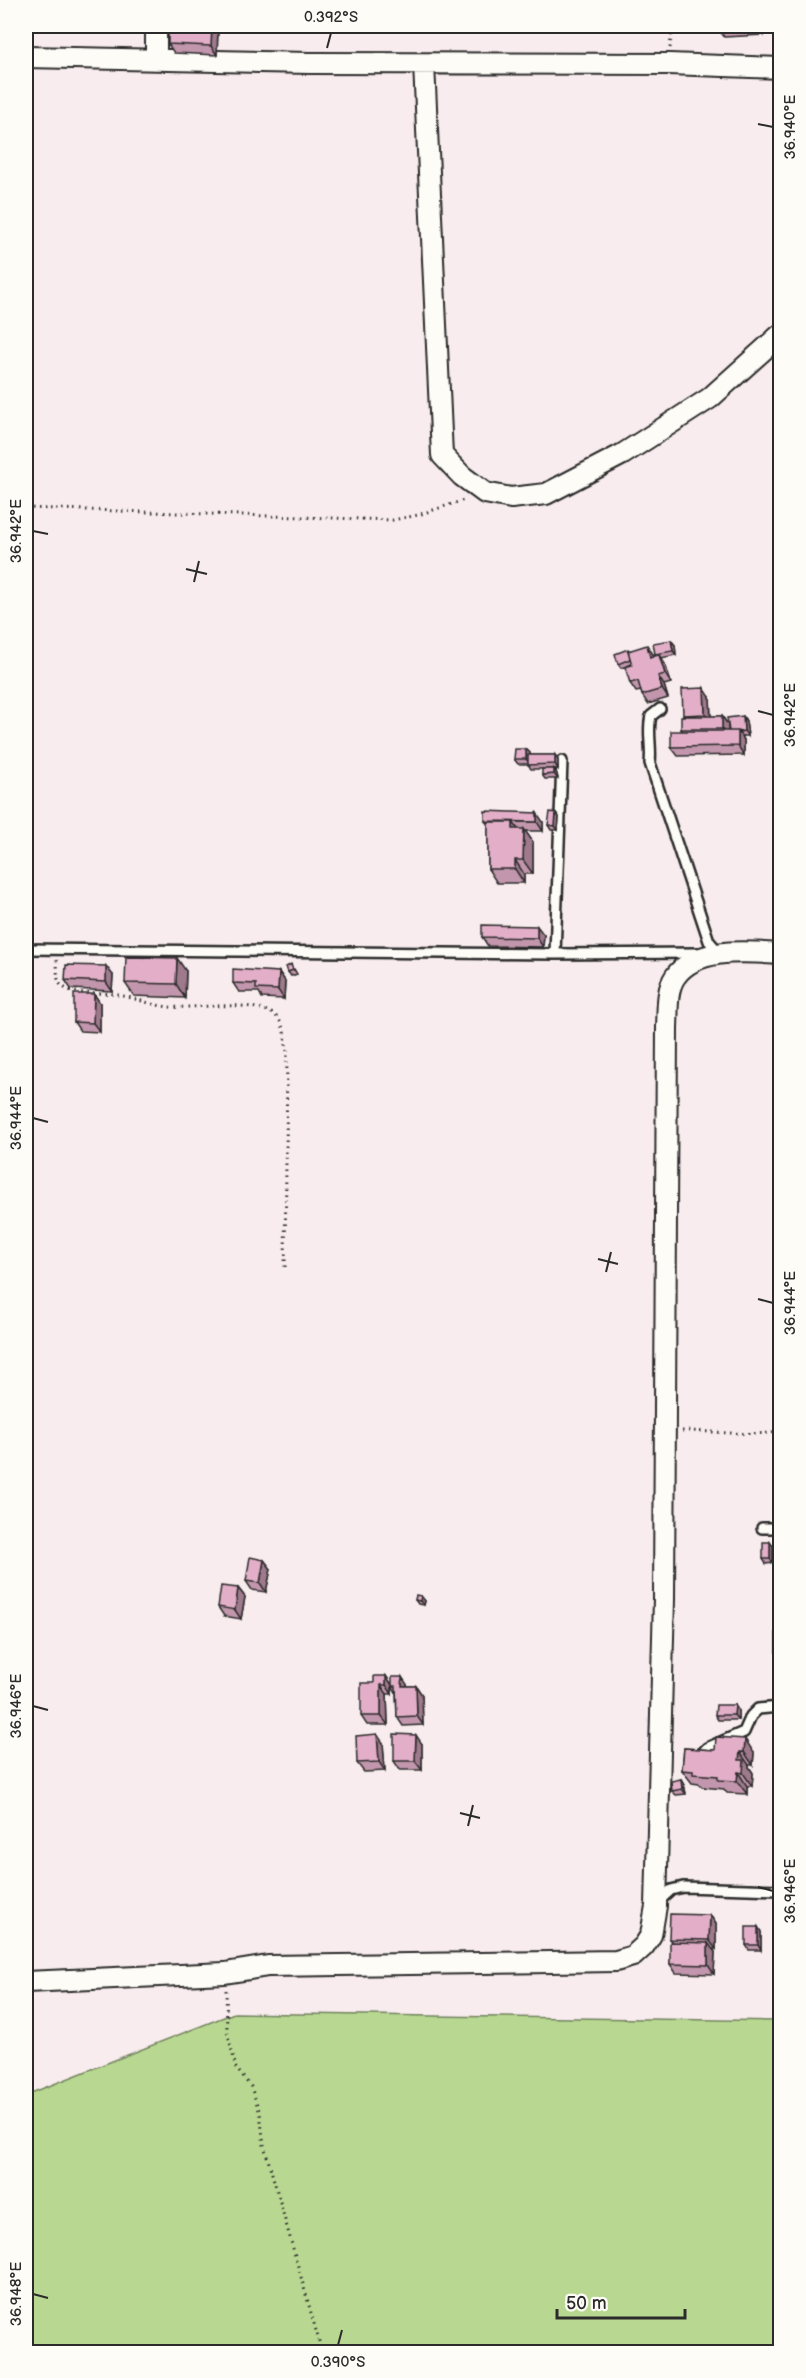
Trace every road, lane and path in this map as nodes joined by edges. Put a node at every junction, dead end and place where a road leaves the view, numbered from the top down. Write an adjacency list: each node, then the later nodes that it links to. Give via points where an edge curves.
1 (156, 26): 3 (street)
2 (26, 57): 3 (street)
3 (156, 59): 4 (street)
4 (424, 64): 5 (street); 7 (street, via 442,455)
5 (780, 68)
6 (780, 335): 7 (street, via 710,398 622,454 546,494 511,498)
7 (485, 493): 8 (path, via 393,520)
8 (26, 508)
9 (660, 710): 13 (lane, via 651,716 649,725 650,763 709,941)
10 (562, 761): 14 (lane)
11 (26, 949): 12 (lane)
12 (57, 949): 14 (lane); 16 (path, via 58,981 78,992 113,994 168,1007 251,1007 267,1010 278,1018 284,1028 287,1051)
13 (719, 953): 14 (lane); 15 (street); 17 (street, via 687,964 674,978 669,993)
14 (555, 954)
15 (780, 954)
16 (285, 1271)
17 (666, 1431): 18 (path); 24 (street)
18 (780, 1432)
19 (762, 1528): 20 (lane)
20 (780, 1528)
21 (780, 1707): 22 (lane, via 758,1709 744,1732)
22 (701, 1754)
23 (780, 1890): 24 (lane, via 683,1887 662,1896)
24 (656, 1906): 25 (street, via 651,1935 644,1946 633,1956 616,1961 268,1966)
25 (225, 1973): 26 (street); 27 (path, via 227,2030 236,2068 251,2087 260,2113 264,2145)
26 (26, 1982)
27 (322, 2352)

